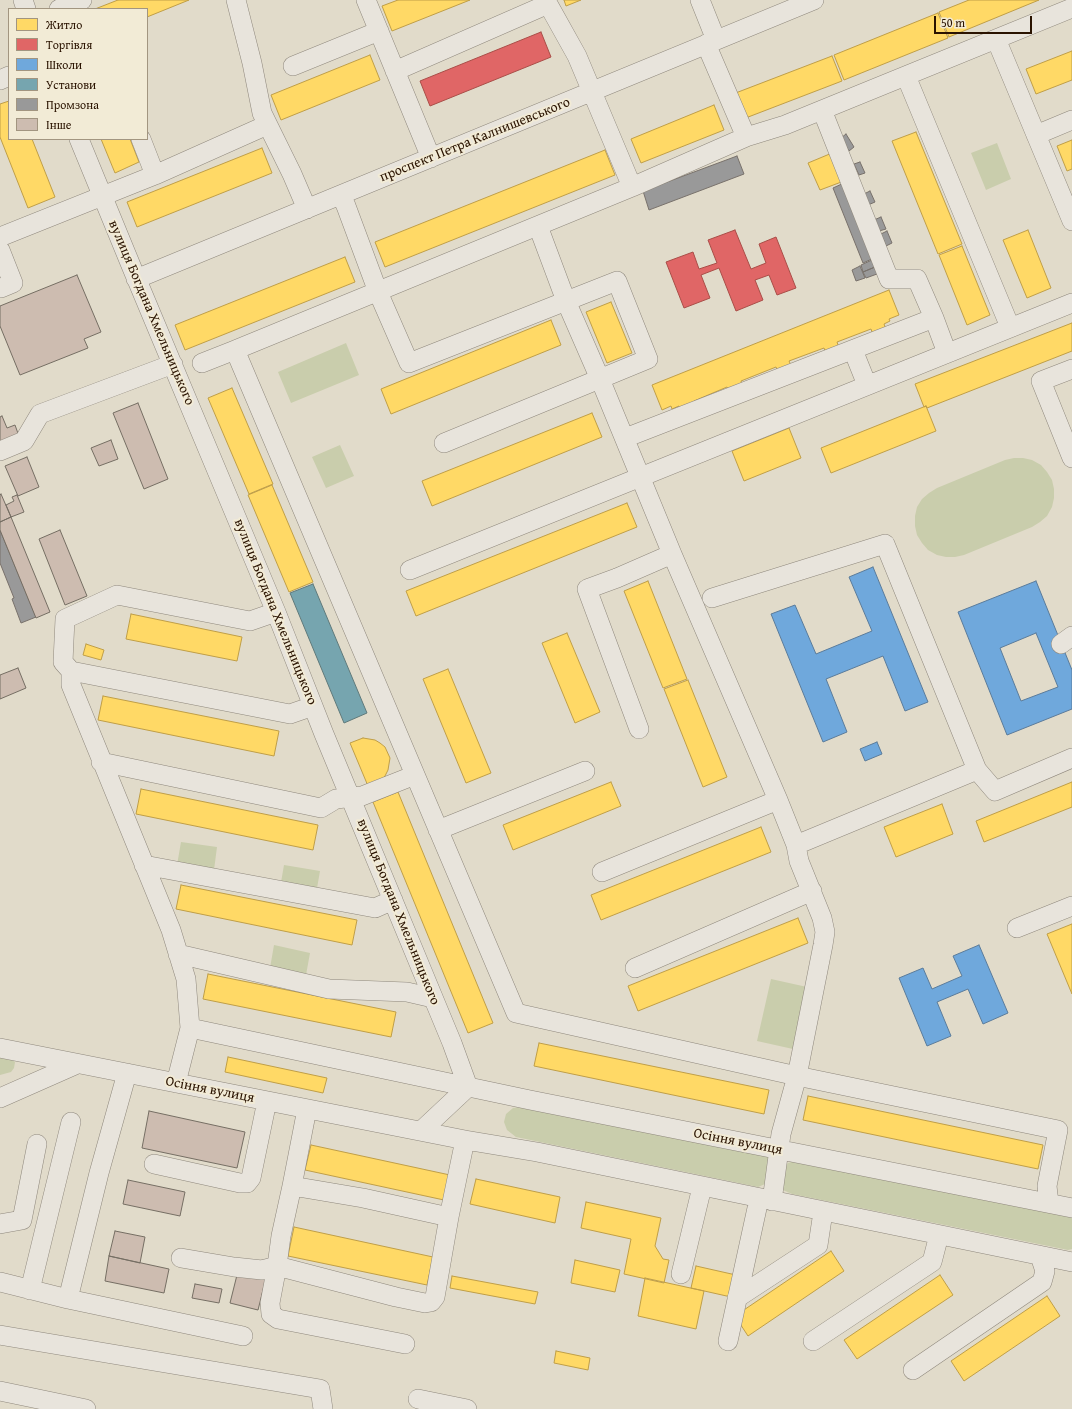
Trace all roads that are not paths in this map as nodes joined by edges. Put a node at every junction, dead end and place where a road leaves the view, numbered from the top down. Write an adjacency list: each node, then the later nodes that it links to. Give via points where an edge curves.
1 (82, 0): 6 (street)
2 (236, 0): 17 (street)
3 (366, 0): 8 (street)
4 (700, 0): 10 (street)
5 (814, 0): 10 (street, проспект Петра Калнишевського)
6 (62, 8)
7 (1072, 8): 9 (street)
8 (379, 31): 11 (street); 12 (street)
9 (996, 39): 13 (street); 18 (street)
10 (711, 42): 14 (street, проспект Петра Калнишевського); 19 (street)
11 (293, 66)
12 (395, 71): 14 (street, via 548,4 577,56); 22 (street)
13 (906, 76): 15 (street); 38 (street)
14 (592, 92): 22 (street, проспект Петра Калнишевського); 24 (street)
15 (822, 110): 19 (street); 37 (street, via 889,279 917,279)
16 (1072, 120): 18 (street)
17 (267, 125): 23 (street); 27 (street)
18 (1036, 135): 28 (street)
19 (746, 137): 24 (street)
20 (79, 140): 26 (street, вулиця Богдана Хмельницького)
21 (141, 140): 23 (street)
22 (431, 158): 25 (street, проспект Петра Калнишевського)
23 (155, 175): 26 (street)
24 (632, 187): 29 (street)
25 (341, 195): 27 (street, проспект Петра Калнишевського); 34 (street)
26 (102, 196): 30 (street); 32 (street, вулиця Богдана Хмельницького)
27 (307, 209): 32 (street, проспект Петра Калнишевського)
28 (1070, 213)
29 (538, 226): 34 (street); 35 (street)
30 (0, 237)
31 (0, 250): 33 (street, via 13,283)
32 (136, 279): 43 (street, вулиця Богдана Хмельницького)
33 (0, 288)
34 (378, 292): 35 (street, via 410,363); 39 (street)
35 (566, 301): 45 (street); 45 (street, via 616,281 648,359)
36 (1072, 303): 38 (street)
37 (934, 318): 40 (street); 41 (street)
38 (1010, 327): 41 (street)
39 (235, 350): 42 (street); 63 (street)
40 (853, 350): 46 (street); 47 (street)
41 (947, 353): 46 (street)
42 (202, 363)
43 (172, 364): 49 (street, via 40,414 24,441); 55 (street, вулиця Богдана Хмельницького)
44 (1072, 370): 50 (street, via 1041,381)
45 (600, 379): 47 (street); 48 (street)
46 (867, 385): 51 (street)
47 (625, 438): 51 (street)
48 (444, 443)
49 (0, 451)
50 (1072, 458)
51 (640, 477): 52 (street); 53 (street)
52 (672, 554): 58 (street, via 586,589); 65 (street)
53 (410, 570)
54 (712, 598): 61 (street, via 885,544)
55 (276, 612): 56 (street, via 250,621 117,595 65,619 64,662); 57 (street, вулиця Богдана Хмельницького)
56 (71, 671): 57 (street, via 290,714); 60 (street, via 71,685)
57 (313, 706): 64 (street, вулиця Богдана Хмельницького)
58 (639, 729)
59 (1072, 758): 61 (street, via 995,792)
60 (101, 762): 64 (street, via 321,808 336,799); 68 (street)
61 (977, 770): 67 (street)
62 (585, 771): 66 (street)
63 (415, 775): 64 (street, via 362,796); 66 (street)
64 (350, 797): 71 (street, вулиця Богдана Хмельницького)
65 (778, 800): 67 (street); 69 (street)
66 (438, 830): 81 (street, via 516,1013)
67 (796, 845): 70 (street, via 799,861)
68 (144, 865): 71 (street, via 375,908); 74 (street, via 171,930)
69 (602, 872)
70 (812, 891): 75 (street); 81 (street, via 825,932)
71 (393, 900): 76 (street, вулиця Богдана Хмельницького)
72 (1072, 906): 73 (street)
73 (1018, 928)
74 (178, 954): 76 (street, via 329,990 407,992); 77 (street, via 186,978)
75 (634, 968)
76 (433, 998): 83 (street, вулиця Богдана Хмельницького)
77 (190, 1028): 82 (street); 83 (street, Осіння вулиця)
78 (0, 1048): 79 (street, Осіння вулиця)
79 (77, 1064): 80 (street, Осіння вулиця); 84 (street)
80 (127, 1073): 82 (street, Осіння вулиця); 111 (street, via 98,1173)
81 (797, 1076): 88 (street); 92 (street)
82 (176, 1083): 85 (street, Осіння вулиця)
83 (468, 1087): 89 (street); 92 (street, Осіння вулиця)
84 (0, 1098)
85 (267, 1101): 86 (street, Осіння вулиця); 93 (street, via 251,1178 247,1183)
86 (307, 1109): 89 (street, Осіння вулиця); 94 (street)
87 (71, 1122): 109 (street)
88 (1065, 1130): 97 (street, via 1047,1186)
89 (421, 1131): 90 (street, Осіння вулиця)
90 (465, 1140): 95 (street, Осіння вулиця, via 537,1152); 100 (street)
91 (38, 1144): 101 (street, via 22,1220)
92 (779, 1150): 96 (street); 97 (street, Осіння вулиця)
93 (154, 1164)
94 (292, 1186): 100 (street); 106 (street)
95 (702, 1187): 96 (street, Осіння вулиця); 107 (street)
96 (765, 1200): 99 (street, Осіння вулиця); 110 (street)
97 (1050, 1203): 98 (street, Осіння вулиця)
98 (1072, 1208)
99 (823, 1212): 102 (street, Осіння вулиця); 110 (street, via 818,1245)
100 (449, 1217): 106 (street, via 435,1297 431,1302 396,1297)
101 (0, 1224)
102 (939, 1235): 103 (street, Осіння вулиця); 115 (street, via 932,1262)
103 (1040, 1256): 105 (street, Осіння вулиця); 117 (street, via 1044,1271 1042,1282)
104 (181, 1258): 106 (street, via 262,1270)
105 (1072, 1262)
106 (277, 1266): 116 (street, via 270,1303 271,1314 278,1319)
107 (681, 1274)
108 (0, 1282): 109 (street)
109 (30, 1290): 111 (street)
110 (737, 1298): 114 (street)
111 (68, 1299): 113 (street)
112 (0, 1335): 121 (street, via 320,1389)
113 (243, 1336)
114 (728, 1341)
115 (813, 1341)
116 (405, 1344)
117 (913, 1370)
118 (0, 1391): 120 (street)
119 (418, 1399): 122 (street)
120 (86, 1409)
121 (323, 1409)
122 (467, 1409)

